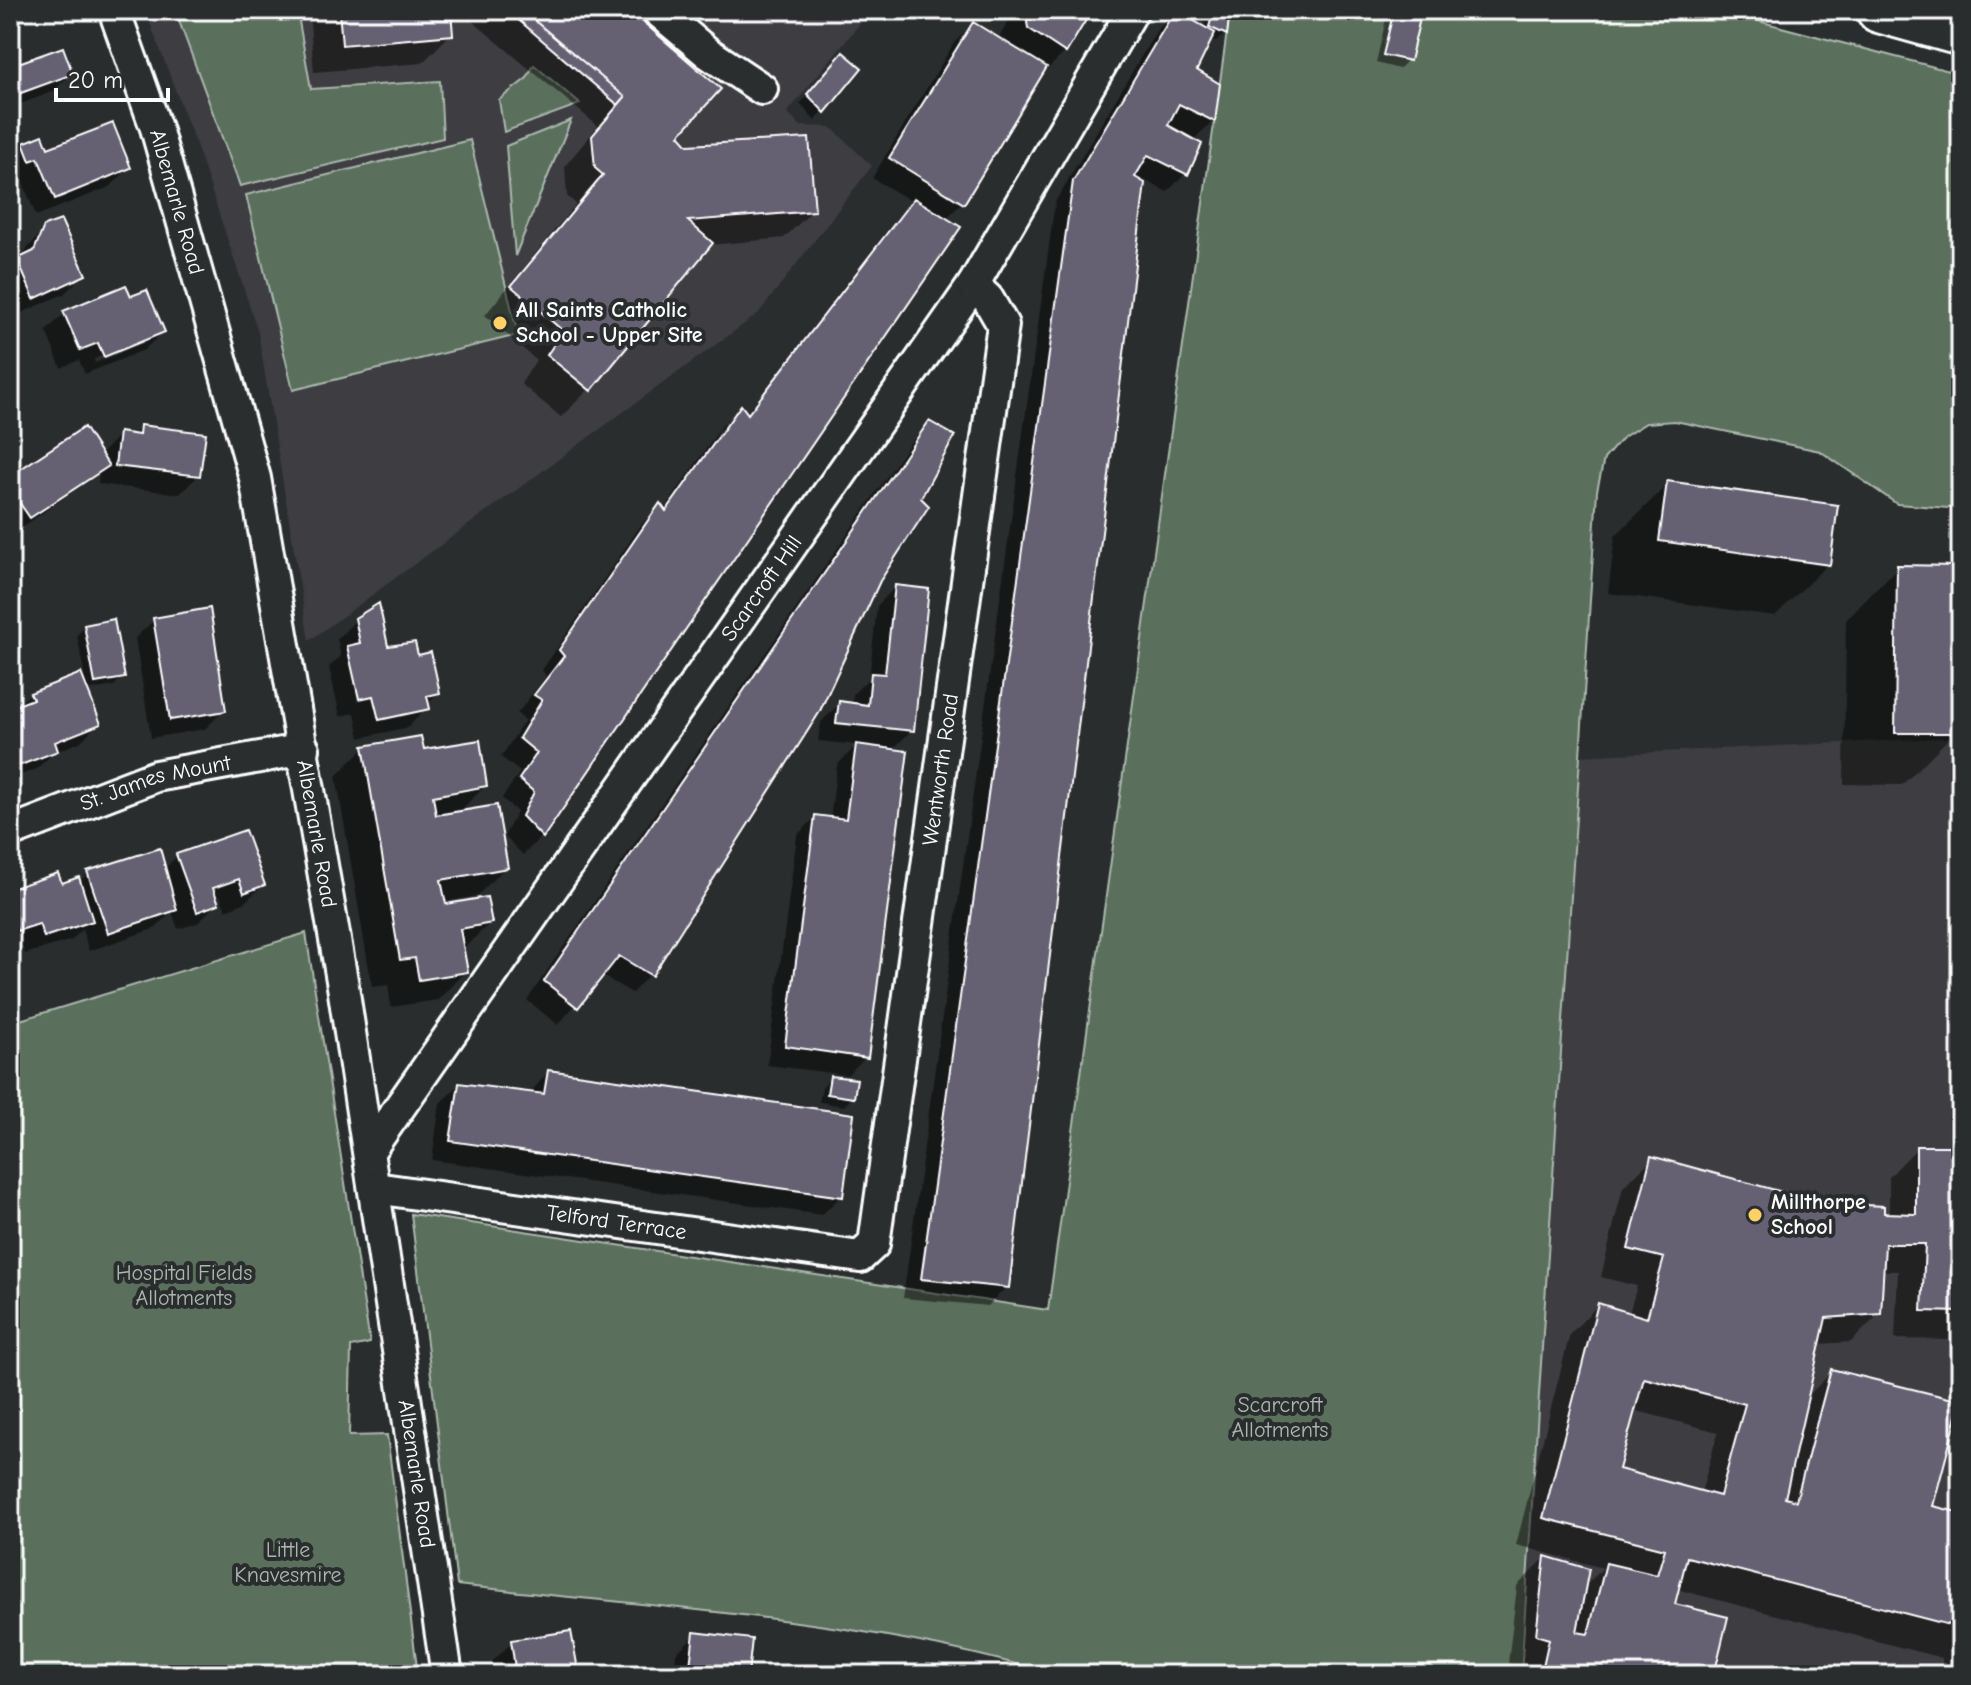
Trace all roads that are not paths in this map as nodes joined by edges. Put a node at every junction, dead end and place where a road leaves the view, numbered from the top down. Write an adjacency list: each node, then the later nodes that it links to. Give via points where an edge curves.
1 (114, 10): 8 (street, Albemarle Road, via 156,128 243,423)
2 (657, 10): 6 (street)
3 (1133, 10): 7 (street, Scarcroft Hill)
4 (1879, 10): 5 (main road)
5 (1961, 33)
6 (762, 89)
7 (973, 285): 10 (street, Scarcroft Hill); 12 (street, Wentworth Road, via 1003,325 874,1244)
8 (304, 749): 9 (street, St. James Mount, via 156,776); 10 (street, Albemarle Road)
9 (10, 832)
10 (369, 1151): 11 (street, Albemarle Road)
11 (375, 1188): 12 (street, Telford Terrace); 13 (street, Albemarle Road)
12 (860, 1257)
13 (447, 1675)

